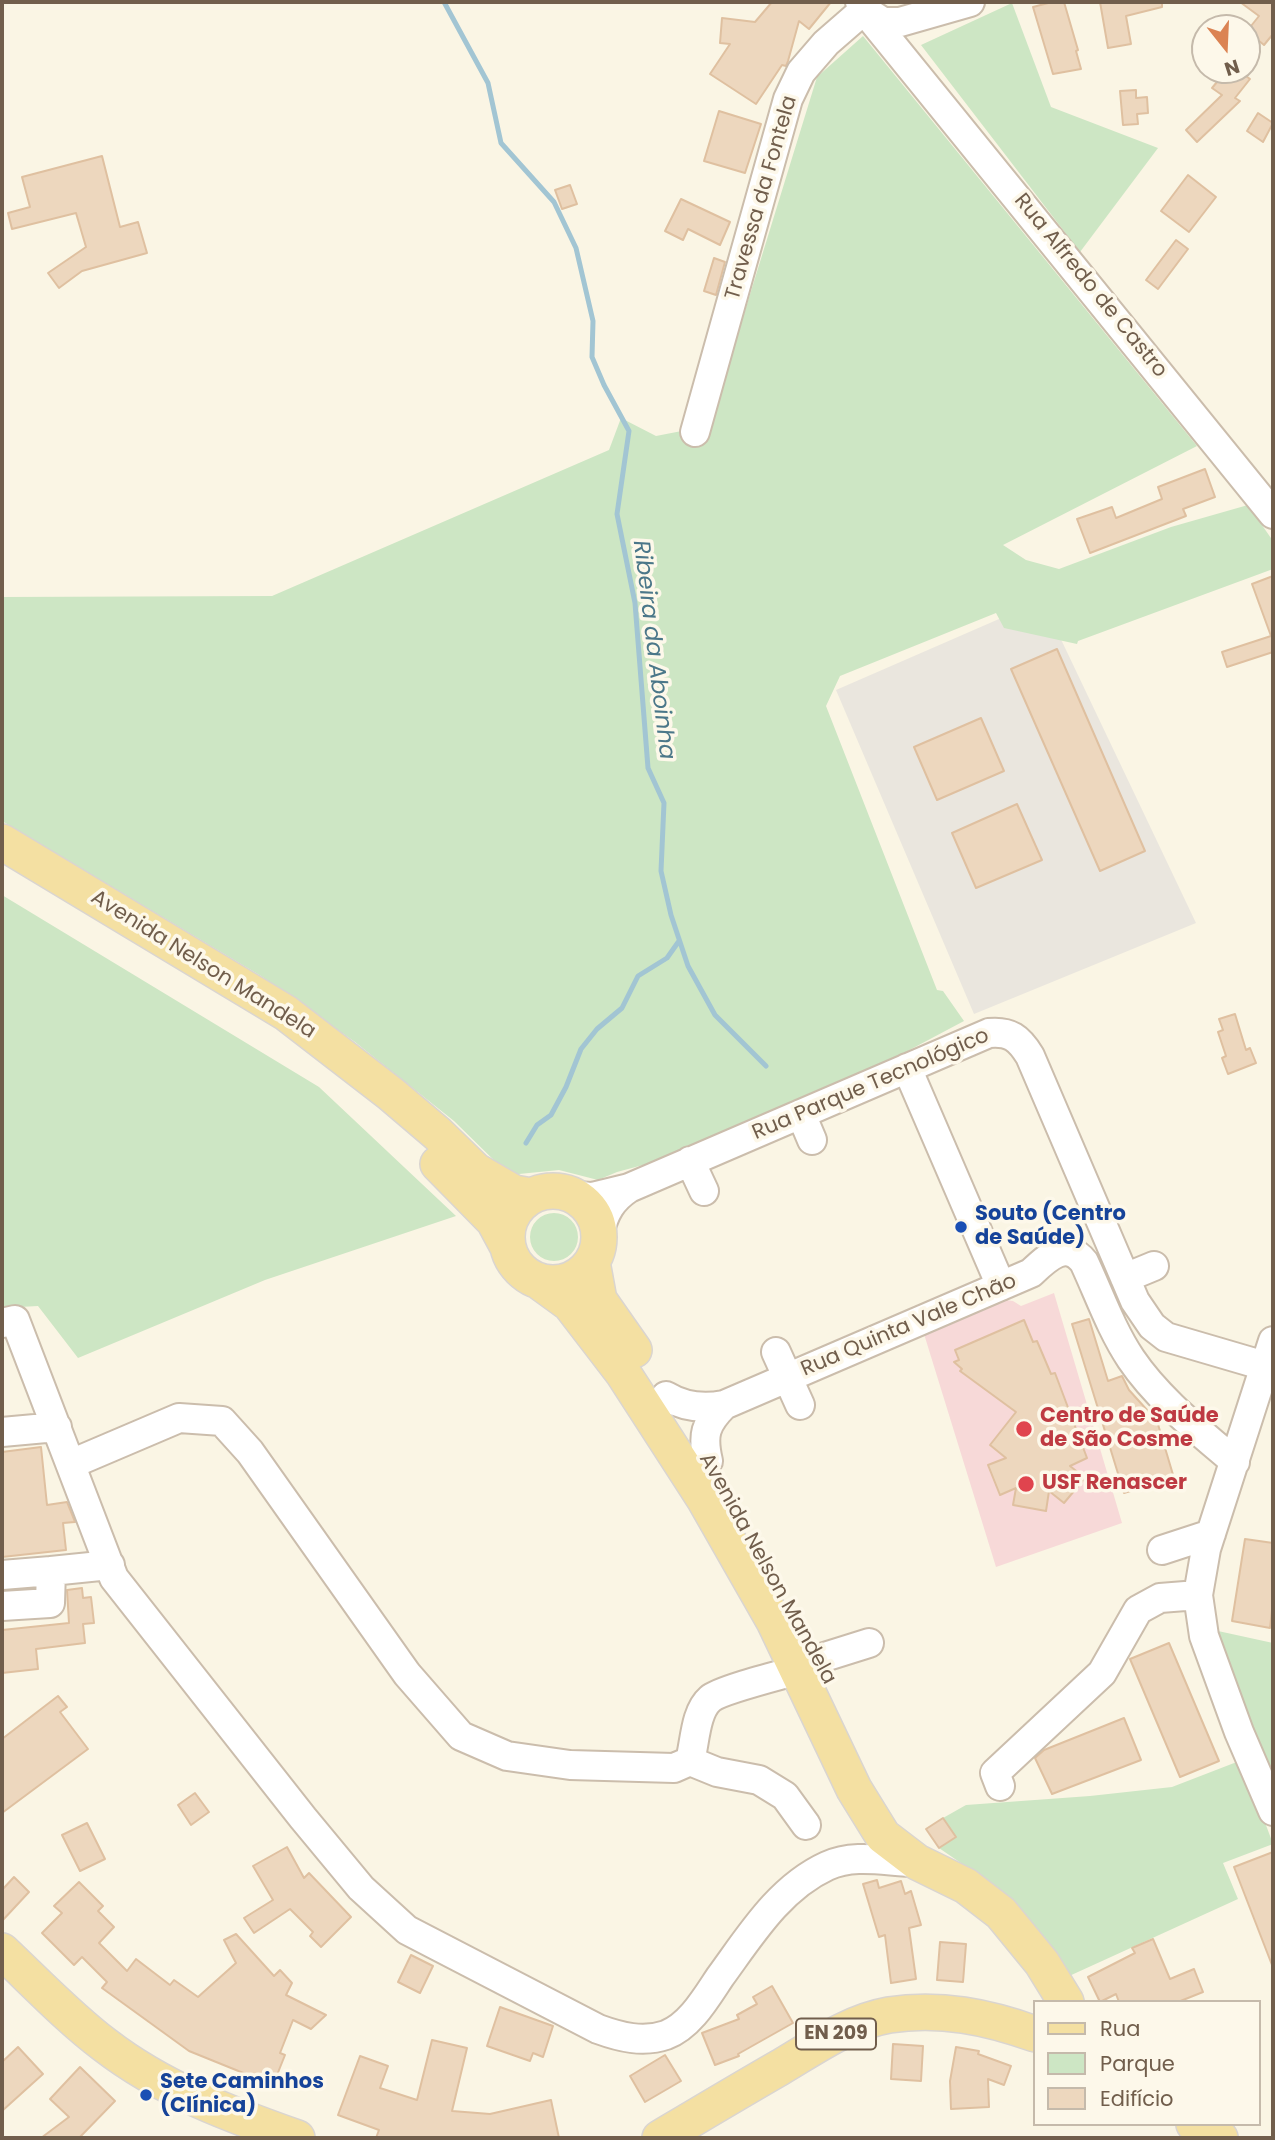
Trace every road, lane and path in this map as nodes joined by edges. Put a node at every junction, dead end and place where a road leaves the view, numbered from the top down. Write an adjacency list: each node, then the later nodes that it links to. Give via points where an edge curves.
1 (970, 2): 3 (street)
2 (862, 6): 3 (street, via 883,22); 4 (street, Rua Alfredo de Castro); 5 (street, Travessa da Fontela, via 800,72 788,99)
3 (923, 15): 4 (street, via 906,33)
4 (906, 59): 6 (street, Rua Alfredo de Castro)
5 (695, 432)
6 (1273, 514)
7 (2, 842): 15 (main road, Avenida Nelson Mandela, via 286,1013 438,1133 476,1171 514,1193)
8 (2, 868): 17 (main road, Avenida Nelson Mandela, via 240,1010 313,1060 429,1155 494,1221)
9 (907, 1068): 10 (street, Rua Parque Tecnológico); 20 (street, Rua Parque Tecnológico, via 989,1033 1010,1034 1021,1041); 22 (street)
10 (800, 1114): 11 (street); 12 (street, Rua Parque Tecnológico)
11 (812, 1140)
12 (690, 1161): 13 (street, Rua Parque Tecnológico); 14 (street)
13 (628, 1188): 16 (street, Rua Parque Tecnológico, via 592,1198); 18 (street, Rua Parque Tecnológico, via 608,1207)
14 (704, 1191)
15 (531, 1196): 16 (main road, via 561,1191); 17 (main road, via 511,1217)
16 (575, 1196): 18 (main road, via 592,1212)
17 (508, 1247): 21 (main road, via 514,1261)
18 (596, 1248): 21 (main road, via 581,1273 552,1283); 26 (main road, Avenida Nelson Mandela, via 599,1300)
19 (1154, 1266): 20 (street)
20 (1125, 1278): 24 (street, Rua Parque Tecnológico, via 1152,1326 1166,1337)
21 (537, 1280): 42 (main road, Avenida Nelson Mandela, via 570,1304 631,1384 774,1621)
22 (1001, 1286): 25 (street, Rua Quinta Vale Chão); 32 (street, Rua Quinta Vale Chão, via 1031,1273 1049,1256 1066,1251 1078,1254 1132,1360 1155,1389)
23 (2, 1322): 29 (street, via 15,1320)
24 (1269, 1353): 32 (street)
25 (782, 1365): 27 (street, Rua Quinta Vale Chão); 28 (street)
26 (666, 1396): 27 (street, Rua Quinta Vale Chão, via 690,1406); 31 (main road, Avenida Nelson Mandela)
27 (724, 1405): 31 (street, via 709,1420 705,1434)
28 (800, 1405)
29 (57, 1427): 30 (street); 33 (street)
30 (2, 1432)
31 (708, 1461): 42 (main road, Avenida Nelson Mandela, via 772,1573)
32 (1235, 1462): 34 (street)
33 (71, 1464): 36 (street); 44 (street, via 179,1418 222,1422 250,1452 407,1674 461,1736 507,1756 570,1765 674,1768)
34 (1211, 1534): 35 (street); 39 (street)
35 (1162, 1550)
36 (110, 1565): 37 (street); 48 (street, via 114,1578 361,1888 407,1930 598,2029 646,2040 684,2024 786,1894 830,1865)
37 (51, 1571): 38 (street); 40 (street, via 50,1603)
38 (2, 1575)
39 (1198, 1595): 45 (street, via 1160,1598 1138,1610 1102,1674 996,1773); 46 (street, via 1204,1636)
40 (2, 1606)
41 (869, 1643): 42 (street)
42 (808, 1665): 43 (main road, Avenida Nelson Mandela); 44 (street, via 709,1699 700,1716); 49 (main road, Avenida Nelson Mandela, via 881,1801)
43 (833, 1746): 48 (street, via 850,1798 869,1835 867,1847); 49 (main road, Avenida Nelson Mandela, via 883,1836)
44 (690, 1761): 47 (street, via 759,1780 785,1796)
45 (1000, 1787)
46 (1273, 1811)
47 (806, 1825)
48 (857, 1859): 49 (street)
49 (931, 1868): 51 (main road, via 967,1886 1001,1913)
50 (2, 1951): 56 (main road, via 104,2045 162,2083 223,2112)
51 (1045, 1967): 52 (main road, via 1050,1992); 53 (main road)
52 (1047, 2000)
53 (1065, 2000)
54 (1026, 2025): 57 (main road, EN 209, via 952,2013 886,2016 837,2034)
55 (1198, 2126): 58 (main road)
56 (297, 2138)
57 (660, 2138)
58 (1220, 2138)

